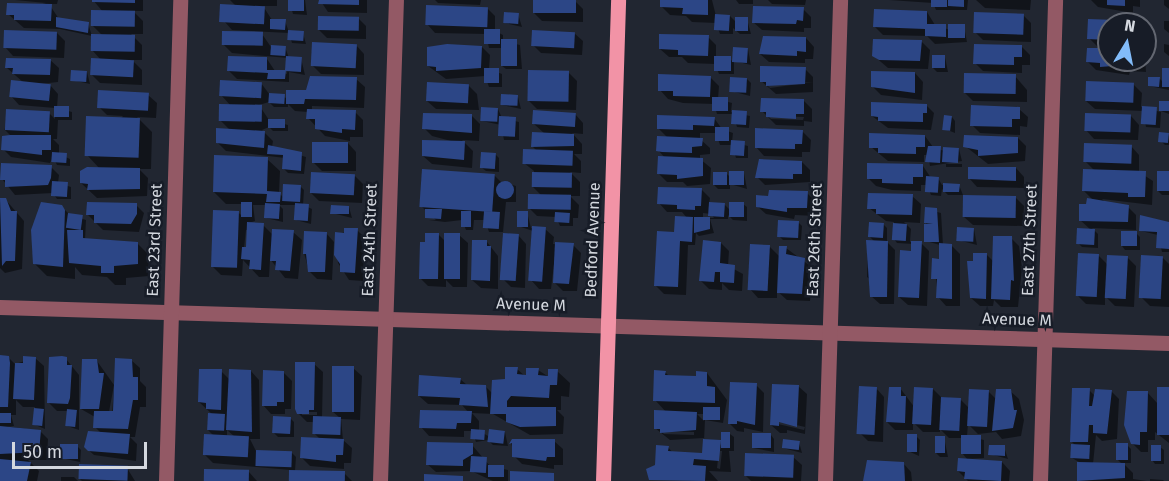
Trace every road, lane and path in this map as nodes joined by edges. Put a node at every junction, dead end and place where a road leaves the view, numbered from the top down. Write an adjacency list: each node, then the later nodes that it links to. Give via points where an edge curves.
1 (180, 0): 7 (street, East 23rd Street)
2 (396, 0): 8 (street, East 24th Street)
3 (618, 0): 9 (main road, Bedford Avenue)
4 (840, 0): 10 (street, East 26th Street)
5 (1055, 0): 11 (street, East 27th Street)
6 (0, 307): 7 (street, Avenue M)
7 (171, 312): 8 (street, Avenue M); 13 (street, East 23rd Street)
8 (386, 318): 9 (street, Avenue M); 14 (street, East 24th Street)
9 (608, 325): 10 (street, Avenue M); 15 (main road, Bedford Avenue)
10 (830, 332): 11 (street, Avenue M); 16 (street, East 26th Street)
11 (1045, 339): 12 (street, Avenue M); 17 (street, East 27th Street)
12 (1169, 343)
13 (166, 481)
14 (380, 481)
15 (603, 481)
16 (825, 481)
17 (1040, 481)

